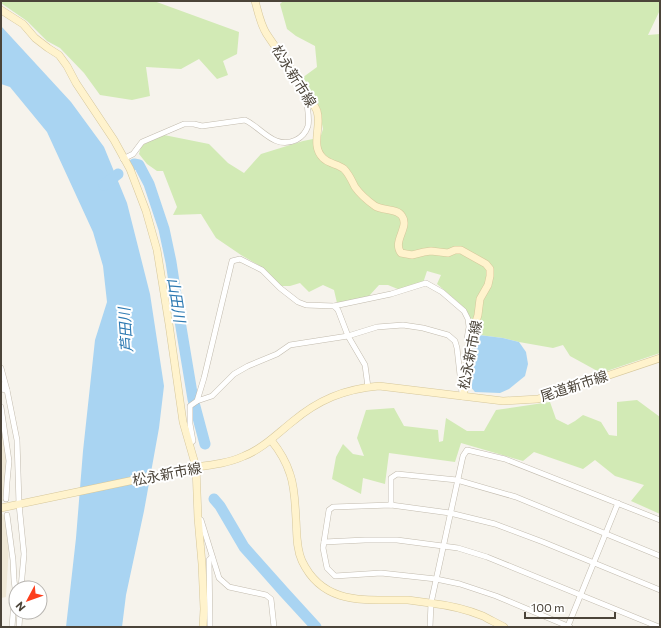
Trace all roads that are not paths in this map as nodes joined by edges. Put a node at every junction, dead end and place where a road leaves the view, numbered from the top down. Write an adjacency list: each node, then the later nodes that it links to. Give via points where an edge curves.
1 (255, 1): 3 (main road, 松永新市線, via 265,32)
2 (1, 10): 4 (main road, via 23,24 35,38 59,55)
3 (307, 95): 4 (street, via 306,132 288,143 271,140 245,120 202,126 184,124 142,142 133,154); 7 (main road, 松永新市線, via 317,112 316,143 322,158 344,169 356,188 376,206 401,214 404,220 398,244 401,253 412,255 431,251 448,253 461,250 490,269 488,285 480,299)
4 (123, 158): 17 (main road, via 130,169 146,211 157,250 183,422)
5 (334, 306): 6 (street); 7 (street, via 391,294 426,283 442,292 464,311 468,319); 14 (street, via 306,305 298,302 262,270 240,258 232,261)
6 (348, 336): 11 (street, via 365,365); 13 (street, via 378,327 403,325 448,335 455,341 457,348); 14 (street, via 290,345 277,354 234,374 212,396)
7 (469, 344): 13 (main road, 松永新市線)
8 (660, 358): 13 (main road, 尾道新市線, via 538,399 503,401)
9 (1, 368): 12 (street)
10 (1, 384): 12 (street, via 4,390)
11 (368, 387): 13 (main road, 松永新市線); 16 (main road, 松永新市線, via 347,391 318,403)
12 (8, 390): 22 (street, via 17,440)
13 (463, 396)
14 (197, 401): 17 (street, via 190,406 193,441)
15 (1, 407): 20 (street, via 9,461)
16 (271, 440): 18 (main road, 松永新市線, via 245,456); 39 (main road, via 280,451 290,473 298,549 316,581 325,589 345,597)
17 (189, 444): 18 (main road)
18 (196, 467): 22 (main road, 松永新市線); 27 (main road)
19 (457, 480): 21 (street, via 467,450 506,459); 23 (street, via 397,474 391,478); 25 (street); 29 (street, via 516,497)
20 (6, 499)
21 (618, 503): 28 (street); 29 (street)
22 (22, 504): 24 (main road, 松永新市線); 36 (street)
23 (391, 505): 25 (street); 30 (street, via 333,507 330,510)
24 (1, 508)
25 (450, 513): 31 (street); 34 (street, via 495,524)
26 (7, 515): 40 (street, via 15,588)
27 (198, 518): 33 (street, via 201,520); 41 (main road)
28 (660, 520)
29 (606, 534): 32 (street); 34 (street)
30 (324, 542): 31 (street, via 397,540); 35 (street, via 327,568 335,576 381,573)
31 (443, 546): 35 (street); 38 (street, via 487,557)
32 (660, 556)
33 (212, 557): 42 (street, via 209,560); 43 (street, via 219,578 229,586 266,595 270,599)
34 (594, 563): 37 (street); 38 (street)
35 (436, 579): 39 (street); 46 (street, via 496,596)
36 (22, 580)
37 (660, 590)
38 (581, 595): 46 (street); 47 (street)
39 (431, 603): 44 (street); 45 (main road, via 457,608)
40 (12, 627)
41 (203, 627)
42 (210, 627)
43 (274, 627)
44 (430, 627)
45 (504, 627)
46 (569, 627)
47 (659, 627)

